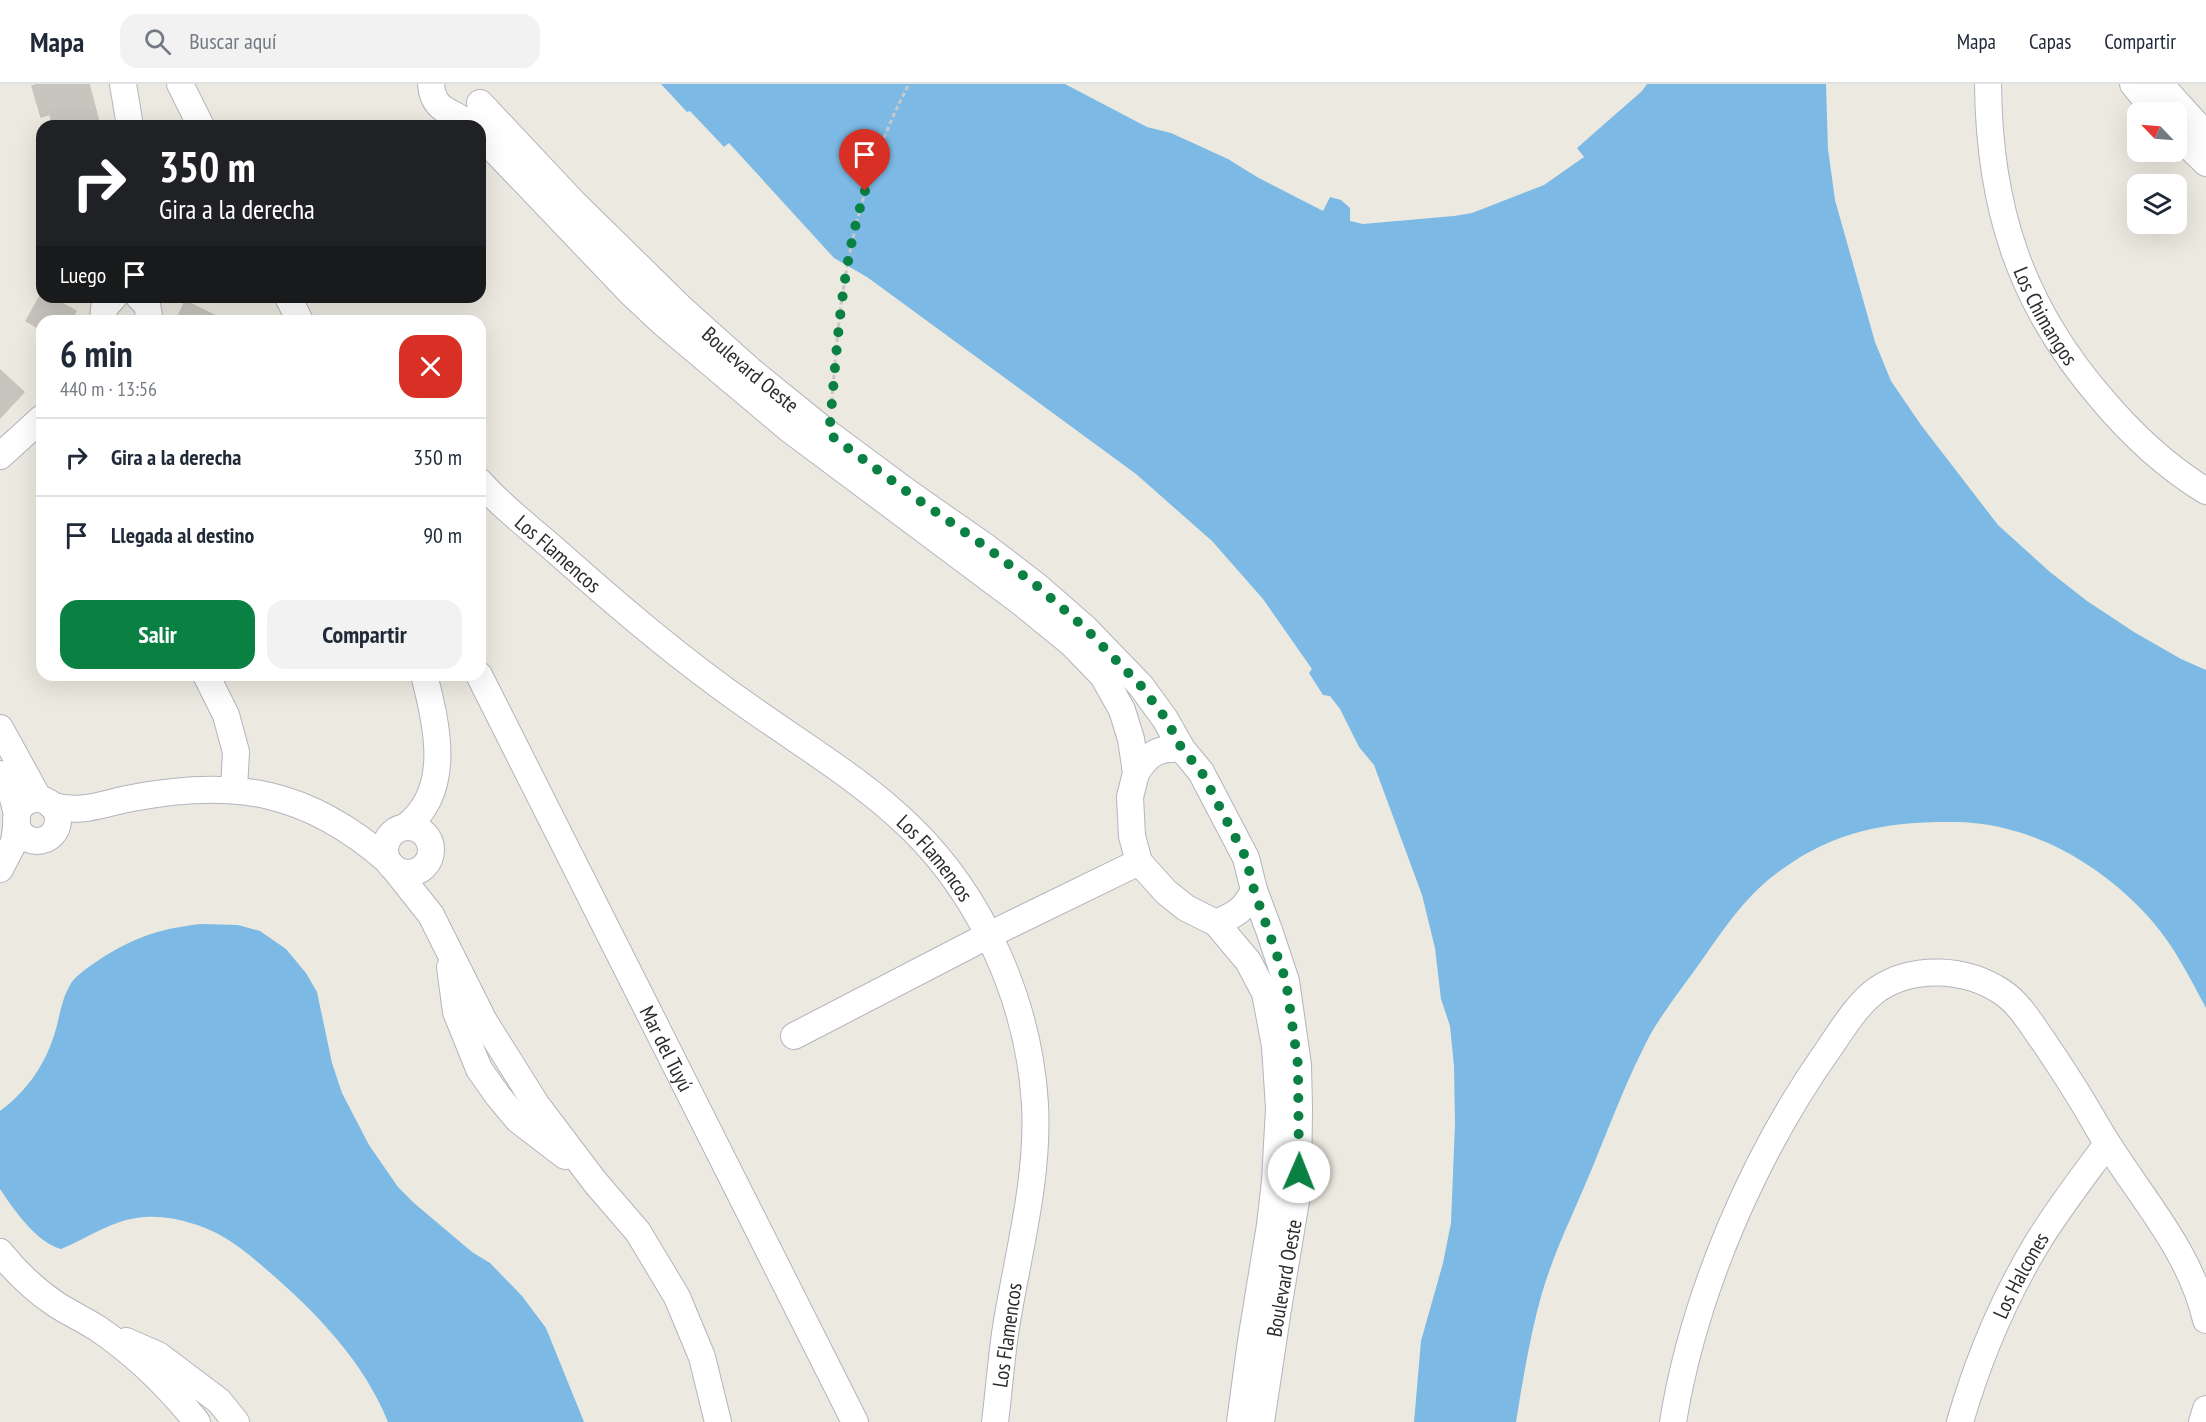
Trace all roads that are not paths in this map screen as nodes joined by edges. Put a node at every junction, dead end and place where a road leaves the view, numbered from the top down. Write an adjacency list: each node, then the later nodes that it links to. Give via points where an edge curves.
1 (123, 84): 9 (street)
2 (180, 84): 10 (street)
3 (431, 84): 8 (street, Boulevard Oeste, via 436,101 448,114)
4 (1988, 84): 19 (street, Los Chimangos, via 1990,144 2005,223 2028,290 2067,356 2092,388 2142,444)
5 (2133, 84): 7 (street)
6 (2160, 84): 12 (street)
7 (2148, 102)
8 (473, 114)
9 (129, 120)
10 (198, 120)
11 (486, 127): 15 (street, Boulevard Oeste, via 565,208 750,370)
12 (2206, 135)
13 (2187, 145): 14 (street)
14 (2206, 163)
15 (796, 421): 20 (street, Boulevard Oeste); 20 (street, Boulevard Oeste, via 829,434 986,547)
16 (36, 423): 17 (street)
17 (0, 456)
18 (486, 487): 43 (street, Los Flamencos, via 672,649 869,792 911,828 970,900)
19 (2206, 491)
20 (1030, 594): 25 (street, Boulevard Oeste, via 1085,628 1141,686); 27 (street, Boulevard Oeste, via 1102,676 1122,710)
21 (209, 681): 29 (street, via 226,715 236,752)
22 (426, 681): 26 (street, via 435,716)
23 (482, 681): 55 (street, Mar del Tuyú)
24 (0, 728): 30 (street)
25 (1182, 749): 27 (street, via 1167,747 1146,758); 40 (street, Boulevard Oeste, via 1201,771 1224,814 1246,858)
26 (437, 772): 33 (street, via 433,792 424,808); 36 (street, via 436,820)
27 (1136, 773): 37 (street, Boulevard Oeste, via 1130,796 1132,836)
28 (0, 774): 32 (street, via 11,791)
29 (234, 789): 31 (street, via 132,798); 34 (street, via 268,794)
30 (45, 802): 31 (street, via 64,809); 32 (street, via 26,802); 35 (street, via 57,817)
31 (93, 808): 35 (street)
32 (17, 817): 35 (street, via 21,833 32,840); 39 (street, via 14,842)
33 (401, 828): 34 (street, via 371,833); 36 (street, via 424,833); 38 (street, via 392,833 385,846)
34 (352, 831): 38 (street)
35 (47, 835): 39 (street)
36 (430, 850): 38 (street, via 422,867 415,871 400,871); 41 (street)
37 (1139, 862): 42 (street, Boulevard Oeste, via 1186,908); 43 (street)
38 (391, 864): 41 (street)
39 (0, 870)
40 (1254, 890): 42 (street, via 1246,906); 45 (street, Boulevard Oeste, via 1286,981 1298,1065)
41 (431, 915): 54 (street, via 446,946 456,1011 474,1027 479,1069 498,1096 527,1112 596,1182 638,1232 677,1297 702,1357)
42 (1216, 923): 45 (street, Boulevard Oeste, via 1248,961 1265,993)
43 (987, 936): 44 (street); 56 (street, Los Flamencos, via 1005,971 1021,1018 1032,1066 1036,1144 1005,1331)
44 (794, 1036)
45 (1289, 1108): 51 (street, Boulevard Oeste, via 1298,1189)
46 (2107, 1144): 48 (street, via 2182,1255 2201,1297); 57 (street, via 2021,1009 2003,993 1981,981 1932,972 1903,977 1877,990 1846,1023 1816,1066 1741,1204 1713,1273); 58 (street, Los Halcones, via 2036,1244 2006,1299)
47 (0, 1252): 49 (street, via 56,1304 97,1329 158,1355)
48 (2206, 1320)
49 (188, 1392): 52 (street); 53 (street, via 219,1401)
50 (2206, 1409): 59 (street)
51 (1251, 1418)
52 (197, 1422)
53 (236, 1422)
54 (718, 1422)
55 (855, 1422)
56 (996, 1422)
57 (1673, 1422)
58 (1960, 1422)
59 (2202, 1422)

